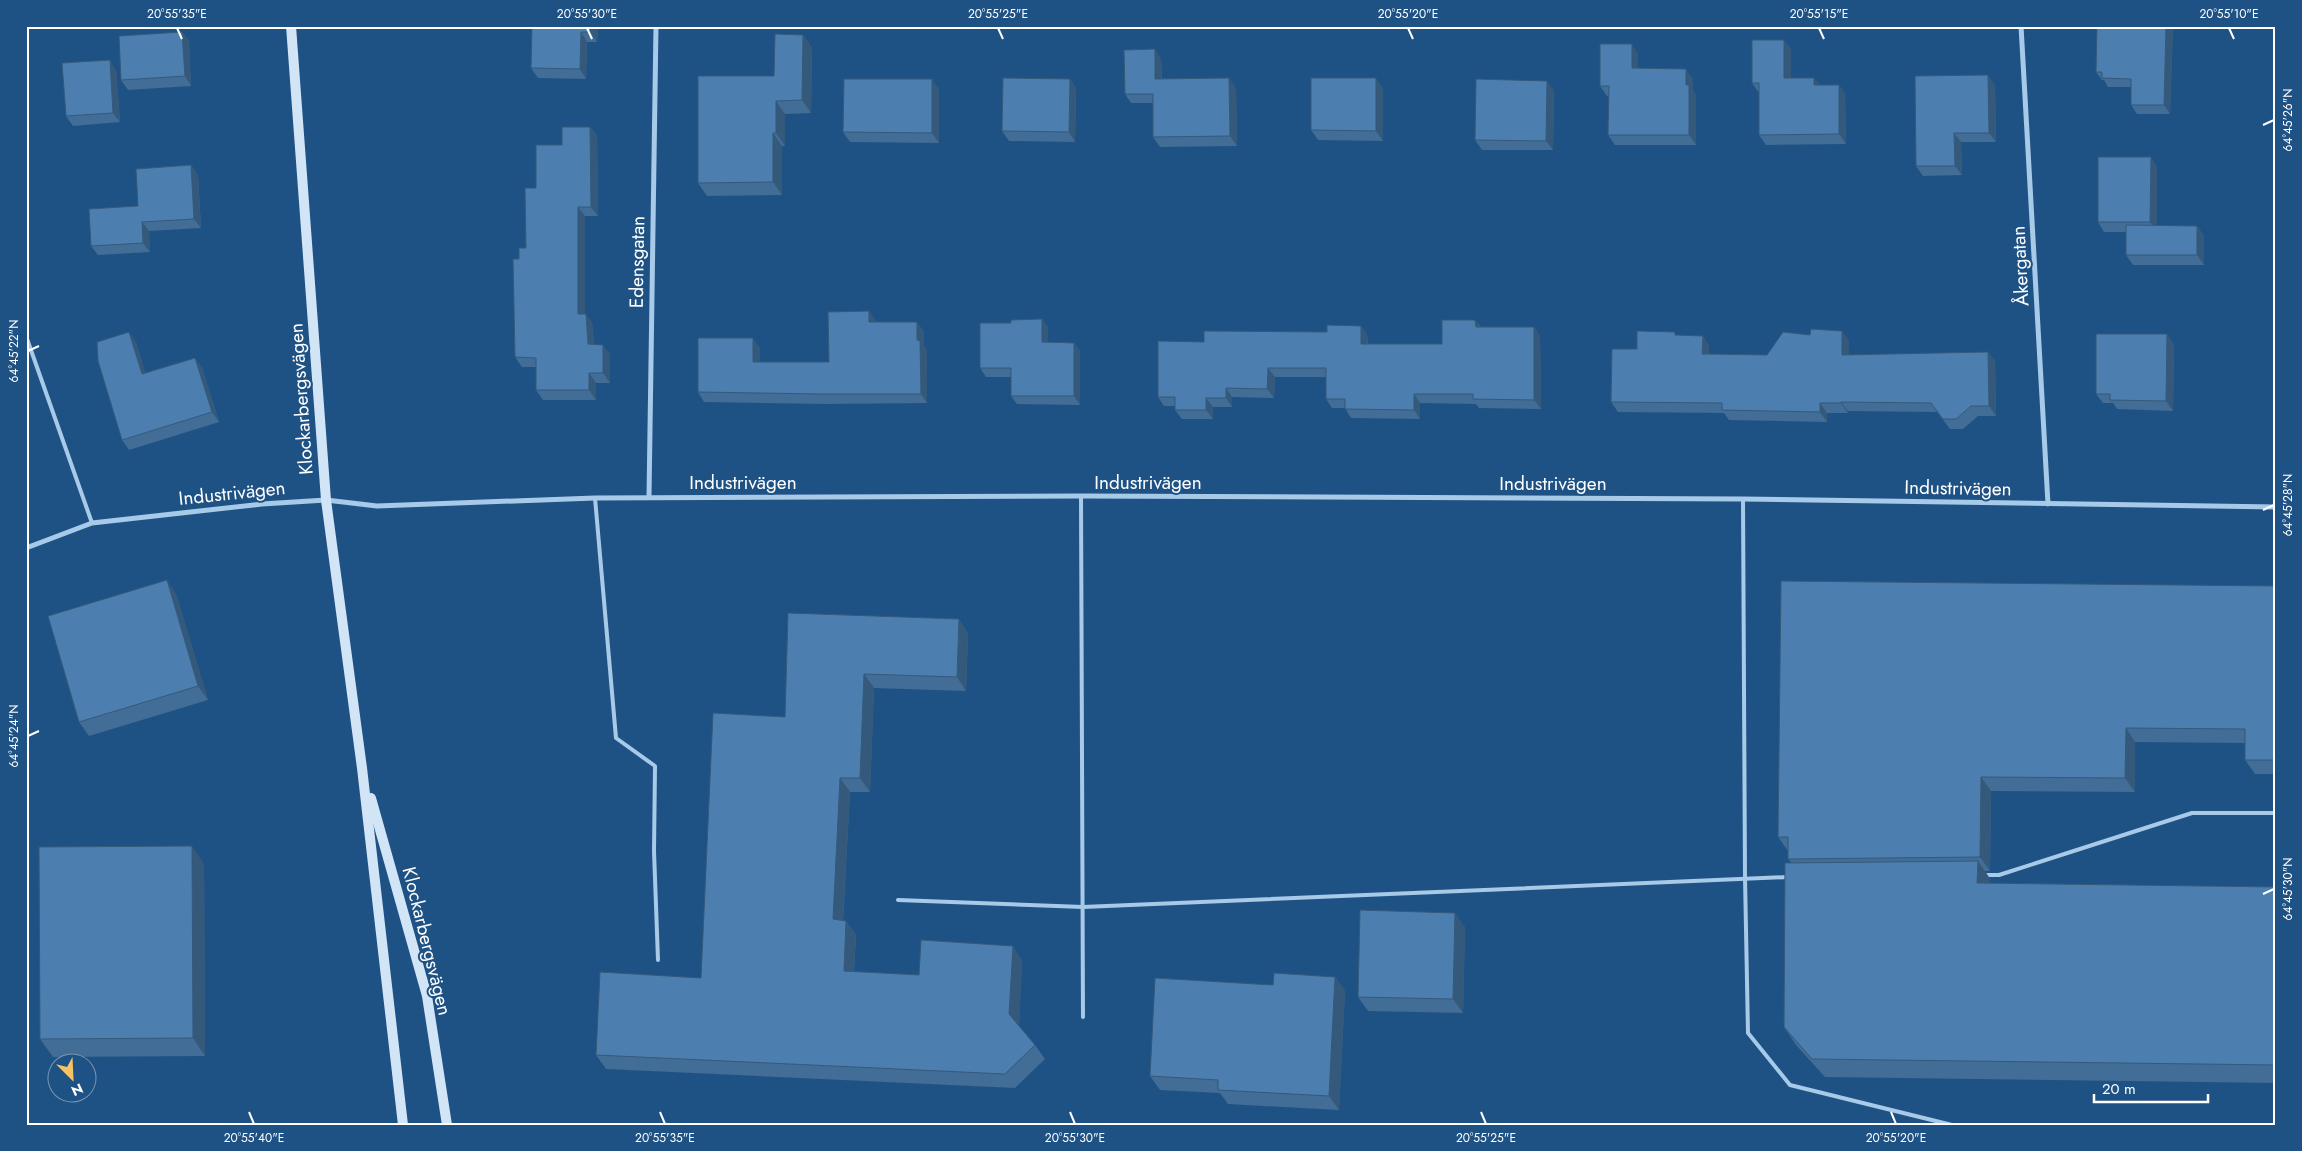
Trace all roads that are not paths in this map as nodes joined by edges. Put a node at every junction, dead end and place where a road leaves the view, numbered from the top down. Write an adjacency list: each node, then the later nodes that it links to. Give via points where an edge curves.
1 (291, 26): 9 (main road, Klockarbergsvägen)
2 (656, 26): 7 (street, Edensgatan)
3 (2021, 26): 10 (street, Åkergatan)
4 (26, 336): 12 (lane)
5 (1081, 496): 7 (street, Industrivägen); 8 (street, Industrivägen); 20 (lane)
6 (595, 498): 7 (street, Industrivägen); 9 (street, Industrivägen, via 377,506); 21 (lane, via 616,738 655,766)
7 (649, 498)
8 (1743, 499): 10 (street, Industrivägen); 17 (lane)
9 (326, 500): 12 (street, Industrivägen); 14 (main road, Klockarbergsvägen)
10 (2048, 504): 11 (street, Industrivägen)
11 (2276, 506)
12 (92, 523): 13 (street, Industrivägen)
13 (26, 548)
14 (362, 768): 23 (main road, Klockarbergsvägen); 24 (main road, Klockarbergsvägen, via 427,996)
15 (2276, 813): 16 (lane, via 2192,813 1999,875)
16 (1980, 875)
17 (1745, 877): 18 (lane); 20 (lane); 25 (lane, via 1748,1033 1790,1085)
18 (1794, 877)
19 (898, 900): 20 (lane)
20 (1083, 907): 22 (lane)
21 (658, 960)
22 (1083, 1017)
23 (403, 1125)
24 (447, 1125)
25 (1952, 1125)

